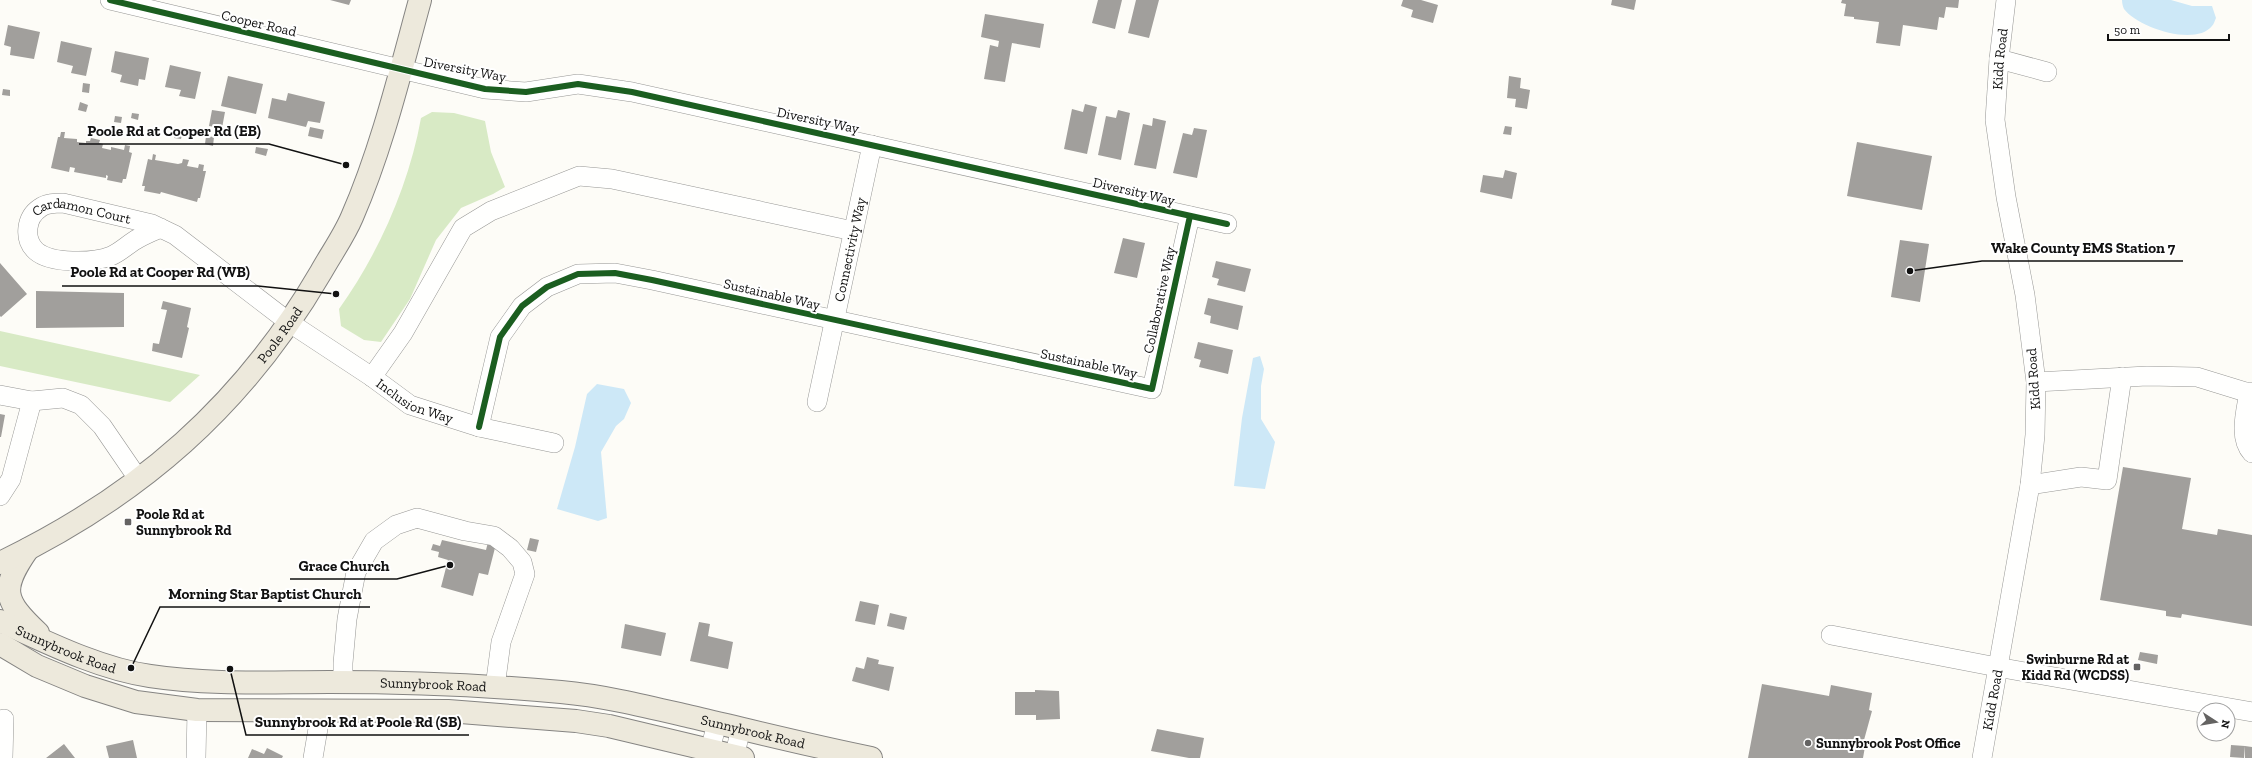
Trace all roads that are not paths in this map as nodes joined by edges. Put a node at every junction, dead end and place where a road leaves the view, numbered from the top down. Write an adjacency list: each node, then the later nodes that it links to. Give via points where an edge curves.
1 (110, 0): 5 (street, Cooper Road)
2 (420, 0): 5 (main road, Poole Road)
3 (2006, 0): 4 (street, Kidd Road)
4 (1998, 60): 6 (street); 16 (street, Kidd Road, via 1995,120 2006,197 2025,295)
5 (402, 69): 7 (street, Diversity Way, via 485,89 526,92 578,84 632,92); 13 (main road, Poole Road, via 372,169 351,219)
6 (2047, 72)
7 (872, 144): 8 (street, Diversity Way); 11 (street, Connectivity Way)
8 (1190, 216): 9 (street, Diversity Way); 17 (street, Collaborative Way)
9 (1228, 224)
10 (161, 228): 10 (street, Cardamon Court, via 138,220 53,203 40,207 31,216 28,229 29,240 44,256 58,260 92,260 111,256 140,237); 13 (street, Cardamon Court, via 175,235)
11 (853, 231): 12 (street, Connectivity Way); 14 (street, via 612,179 579,176 491,211 464,228 403,333)
12 (834, 320): 17 (street, Sustainable Way); 21 (street, Connectivity Way); 22 (street, Sustainable Way, via 615,273 578,274 547,287 522,306 500,337)
13 (290, 323): 14 (street, Inclusion Way); 25 (main road, Poole Road, via 262,362 231,396 176,452)
14 (372, 377): 22 (street, Inclusion Way, via 410,405)
15 (2122, 377): 16 (street); 18 (street, via 2197,378); 26 (street, via 2107,480 2081,477)
16 (2036, 382): 26 (street, Kidd Road, via 2035,435)
17 (1152, 389)
18 (2251, 393): 24 (street, via 2244,423 2246,447)
19 (0, 395): 20 (street)
20 (32, 401): 25 (street, via 63,398 81,405 102,426); 27 (street, via 11,479)
21 (817, 402)
22 (479, 427): 23 (street, Inclusion Way)
23 (554, 444)
24 (2252, 453)
25 (139, 480): 28 (main road, Poole Road, via 69,528)
26 (2030, 485): 34 (street, Kidd Road)
27 (0, 496)
28 (28, 549): 29 (main road, Poole Road); 33 (main road, via 13,571 8,589 10,597 20,616)
29 (0, 563)
30 (0, 620): 33 (main road, Sunnybrook Road)
31 (1831, 635): 34 (street)
32 (0, 644): 37 (main road, Sunnybrook Road, via 37,666 85,686 136,702)
33 (54, 646): 35 (main road, Sunnybrook Road, via 149,676 211,681)
34 (1996, 667): 40 (street); 50 (street, Kidd Road)
35 (343, 682): 36 (main road, Sunnybrook Road); 36 (street, via 346,619 356,572 374,541 396,525 417,518 494,536 510,548 522,562 525,574 501,642)
36 (494, 687): 38 (main road, via 485,698 413,697); 42 (main road, Sunnybrook Road, via 564,692)
37 (197, 710): 39 (main road, Sunnybrook Road); 47 (street)
38 (378, 710): 39 (main road, Sunnybrook Road); 44 (main road, Sunnybrook Road, via 495,713 576,721 609,726)
39 (321, 711): 48 (street)
40 (2252, 712)
41 (4, 719): 46 (street)
42 (717, 723): 43 (main road, Sunnybrook Road); 44 (street)
43 (741, 728): 45 (street); 49 (main road, Sunnybrook Road)
44 (708, 754): 45 (main road, Sunnybrook Road)
45 (737, 757)
46 (3, 758)
47 (196, 758)
48 (313, 758)
49 (871, 758)
50 (1982, 758)

